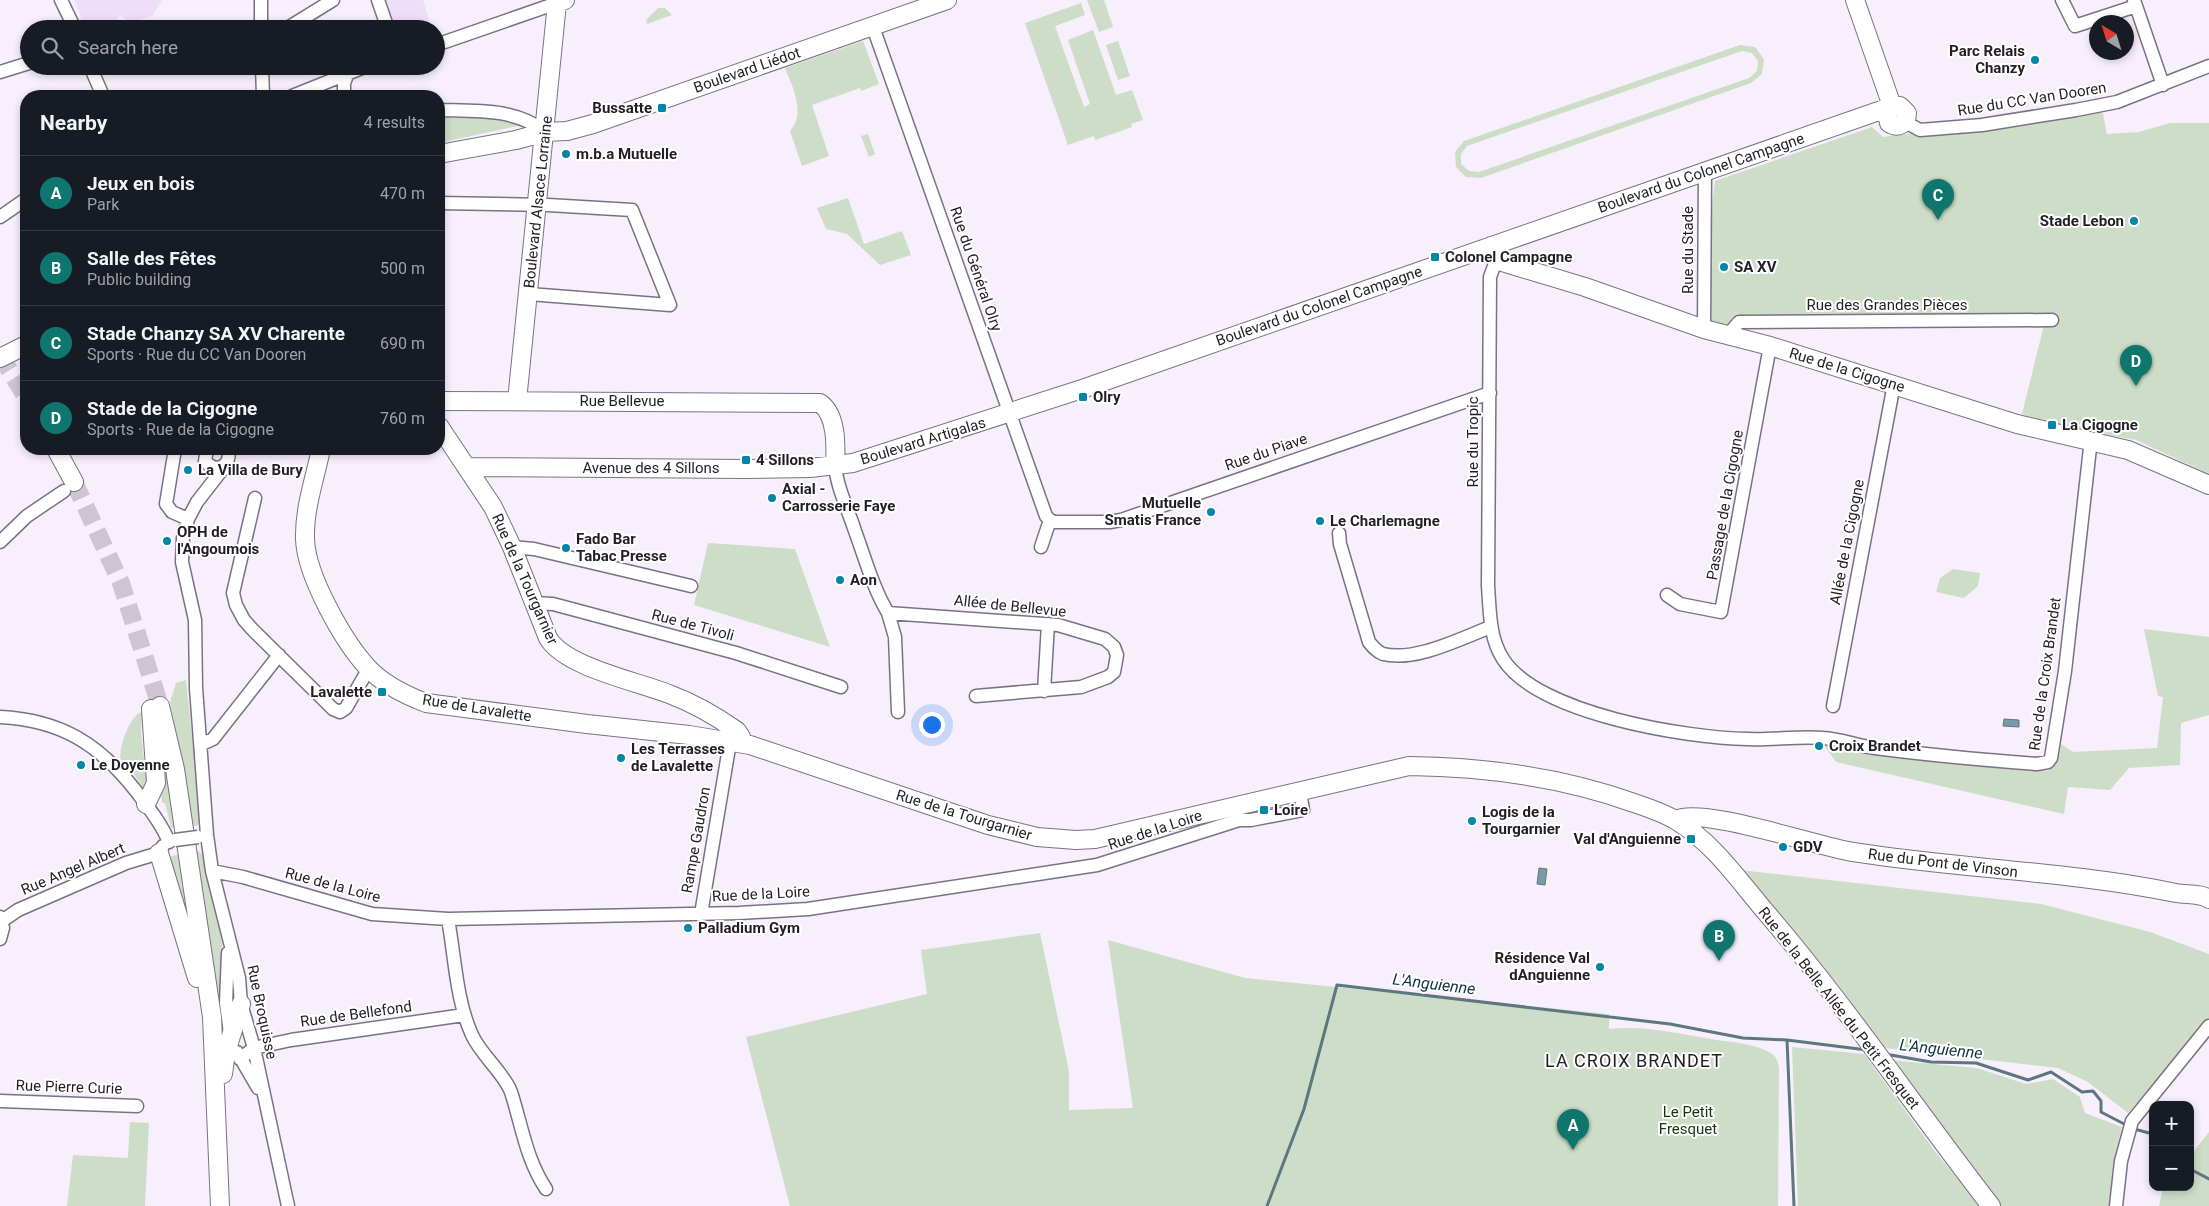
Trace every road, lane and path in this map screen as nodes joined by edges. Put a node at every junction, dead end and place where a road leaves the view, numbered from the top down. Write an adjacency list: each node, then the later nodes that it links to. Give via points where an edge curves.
1 (61, 0): 11 (street)
2 (261, 0): 12 (street)
3 (333, 0): 13 (street)
4 (378, 0): 14 (street)
5 (947, 0): 10 (street, Boulevard Liédot)
6 (1855, 0): 30 (street)
7 (2062, 0): 9 (street, via 2075,26)
8 (561, 1): 16 (street); 32 (street, Boulevard Alsace Lorraine)
9 (2135, 3): 24 (street)
10 (921, 4): 15 (street, Boulevard Liédot)
11 (71, 20)
12 (261, 20)
13 (301, 20)
14 (385, 20)
15 (874, 27): 32 (street, Boulevard Liédot, via 593,124 567,131); 51 (street, Rue du Général Olry)
16 (445, 42)
17 (20, 66): 19 (street)
18 (2209, 66): 24 (street, Rue du CC Van Dooren)
19 (0, 72)
20 (94, 75): 25 (street)
21 (263, 75): 26 (street)
22 (343, 75): 27 (street)
23 (347, 75): 28 (street)
24 (2163, 85): 31 (street, Rue du CC Van Dooren, via 2117,102 1982,125 1920,130)
25 (100, 90)
26 (264, 90)
27 (307, 90)
28 (344, 90)
29 (445, 110): 32 (street, via 499,113 527,119)
30 (1890, 111): 31 (street, via 1900,106 1906,110); 34 (street, Boulevard du Colonel Campagne)
31 (1905, 122)
32 (545, 132): 33 (street, Boulevard Liédot); 37 (street, Boulevard Alsace Lorraine)
33 (445, 153)
34 (1705, 170): 39 (street, Boulevard du Colonel Campagne); 42 (street, Rue du Stade)
35 (20, 203): 38 (street)
36 (445, 203): 37 (street)
37 (538, 206): 40 (street, Boulevard Alsace Lorraine); 40 (street, via 632,210 670,305)
38 (0, 216)
39 (1494, 252): 42 (street, Rue de la Cigogne); 48 (street, Rue du Tropic, via 1490,276); 51 (street, Boulevard du Colonel Campagne)
40 (529, 294): 50 (street, Boulevard Alsace Lorraine)
41 (2052, 320): 43 (street, Rue des Grandes Pièces, via 1739,322)
42 (1704, 329): 43 (street, Rue de la Cigogne)
43 (1728, 335): 44 (street, Rue de la Cigogne)
44 (1770, 346): 47 (street, Rue de la Cigogne); 76 (street, Passage de la Cigogne, via 1721,612 1680,604)
45 (20, 348): 46 (street)
46 (0, 358)
47 (1894, 384): 54 (street, Rue de la Cigogne, via 2042,431); 86 (street, Allée de la Cigogne)
48 (1490, 393): 70 (street, Rue du Piave, via 1121,520); 80 (street, Rue du Tropic, via 1488,586)
49 (445, 401): 50 (street, Rue Bellevue)
50 (517, 401): 52 (street, Rue Bellevue, via 820,403 826,408)
51 (1009, 413): 55 (street, Boulevard Artigalas); 70 (street, Rue du Général Olry)
52 (833, 430): 55 (street, via 854,452); 62 (street)
53 (445, 435): 64 (street, Rue de la Tourgarnier)
54 (2091, 439): 65 (street, Rue de la Cigogne, via 2128,450); 80 (street, Rue de la Croix Brandet, via 2064,672 2048,762 2037,764 1931,756 1824,738 1720,738 1618,721 1538,690 1521,680 1502,658)
55 (890, 452): 62 (street, Boulevard Artigalas)
56 (58, 455): 66 (street)
57 (174, 455): 69 (street, via 166,504 172,512)
58 (205, 455): 61 (street)
59 (229, 455): 63 (street)
60 (321, 455): 82 (street, Rue de Lavalette, via 305,521 308,562 340,627)
61 (209, 465): 63 (street); 67 (street)
62 (835, 465): 64 (street, Avenue des 4 Sillons, via 810,468); 78 (street, via 855,532)
63 (225, 466): 67 (street)
64 (466, 467): 73 (street, Rue de la Tourgarnier, via 493,507)
65 (2209, 485)
66 (69, 486): 72 (street, via 27,516)
67 (205, 491): 69 (street)
68 (255, 498): 81 (street, via 233,593 244,620)
69 (188, 519): 90 (street, Rue Broquisse, via 182,562 195,620 196,688)
70 (1050, 520): 74 (street)
71 (1339, 533): 80 (street, via 1369,642 1375,650 1383,654 1406,654 1431,650)
72 (0, 542)
73 (512, 547): 75 (street, via 534,549); 77 (street, Rue de la Tourgarnier)
74 (1041, 547)
75 (691, 586)
76 (1667, 595)
77 (534, 603): 83 (street, Rue de Tivoli, via 553,604 736,653); 89 (street, Rue de la Tourgarnier, via 548,638 562,655 694,705 737,731 741,737)
78 (888, 613): 79 (street, Allée de Bellevue); 87 (street, via 895,637)
79 (1048, 624): 84 (street); 84 (street, Allée de Bellevue, via 1105,639 1114,646 1117,663 1108,677 1081,687)
80 (1491, 626)
81 (279, 655): 82 (street, via 333,709 340,712 346,708); 90 (street, via 213,739)
82 (369, 668): 89 (street, Rue de Lavalette, via 390,686 426,703)
83 (841, 687)
84 (1044, 691): 85 (street, Allée de Bellevue)
85 (976, 696)
86 (1833, 706)
87 (898, 712)
88 (0, 716): 92 (street, via 45,725 88,743 110,760)
89 (736, 743): 91 (street, Rue de la Tourgarnier, via 772,751 974,821 1037,837 1094,839); 102 (street, Rampe Gaudron)
90 (202, 744): 94 (street, Rue Broquisse)
91 (1292, 799): 91 (street, Rue de la Loire, via 1303,810); 93 (street, Rue de la Tourgarnier, via 1409,766 1458,767 1575,785 1616,796); 102 (street, Rue de la Loire, via 1251,820 1239,820 1097,865 808,909)
92 (146, 804): 95 (street); 117 (street, via 156,783 156,708 175,769 212,1017)
93 (1676, 820): 98 (street, Rue du Pont de Vinson, via 1688,816 1755,828 1852,852 2092,879); 119 (street, Rue de la Belle Allée du Petit Fresquet, via 1710,847 1792,942)
94 (205, 839): 95 (street, Rue Angel Albert, bridge); 96 (street, Rue Broquisse); 97 (street)
95 (168, 845): 103 (street, Rue Angel Albert); 117 (street, via 200,990)
96 (212, 871): 97 (street, Rue de la Loire); 99 (street, Rue Broquisse)
97 (225, 874): 99 (street, Rue Broquisse); 104 (street, Rue de la Loire, via 372,914)
98 (2190, 896): 100 (street); 101 (street, Rue du Pont de Vinson)
99 (220, 897): 105 (street, Rue Broquisse)
100 (2209, 899)
101 (2209, 908)
102 (700, 914): 104 (street, Rue de la Loire)
103 (1, 919): 106 (street)
104 (448, 919): 108 (street)
105 (229, 938): 107 (street, Rue Broquisse, via 239,978); 110 (street, Rue Broquisse, via 226,1003)
106 (0, 939)
107 (240, 1004): 110 (street); 111 (street, Rue Broquisse)
108 (464, 1015): 111 (street, Rue de Bellefond); 116 (street, via 478,1047 510,1091 525,1146)
109 (2209, 1026): 120 (street, via 2130,1127 2121,1161)
110 (231, 1038): 112 (street, Rue Broquisse); 117 (street, via 224,1062)
111 (254, 1048): 112 (street); 113 (street, Rue Broquisse)
112 (240, 1059): 113 (street, Rue Broquisse)
113 (262, 1094): 118 (street, Rue Broquisse)
114 (0, 1101): 115 (street, Rue Pierre Curie)
115 (137, 1106)
116 (546, 1189)
117 (220, 1192)
118 (288, 1206)
119 (1991, 1206)
120 (2116, 1206)

